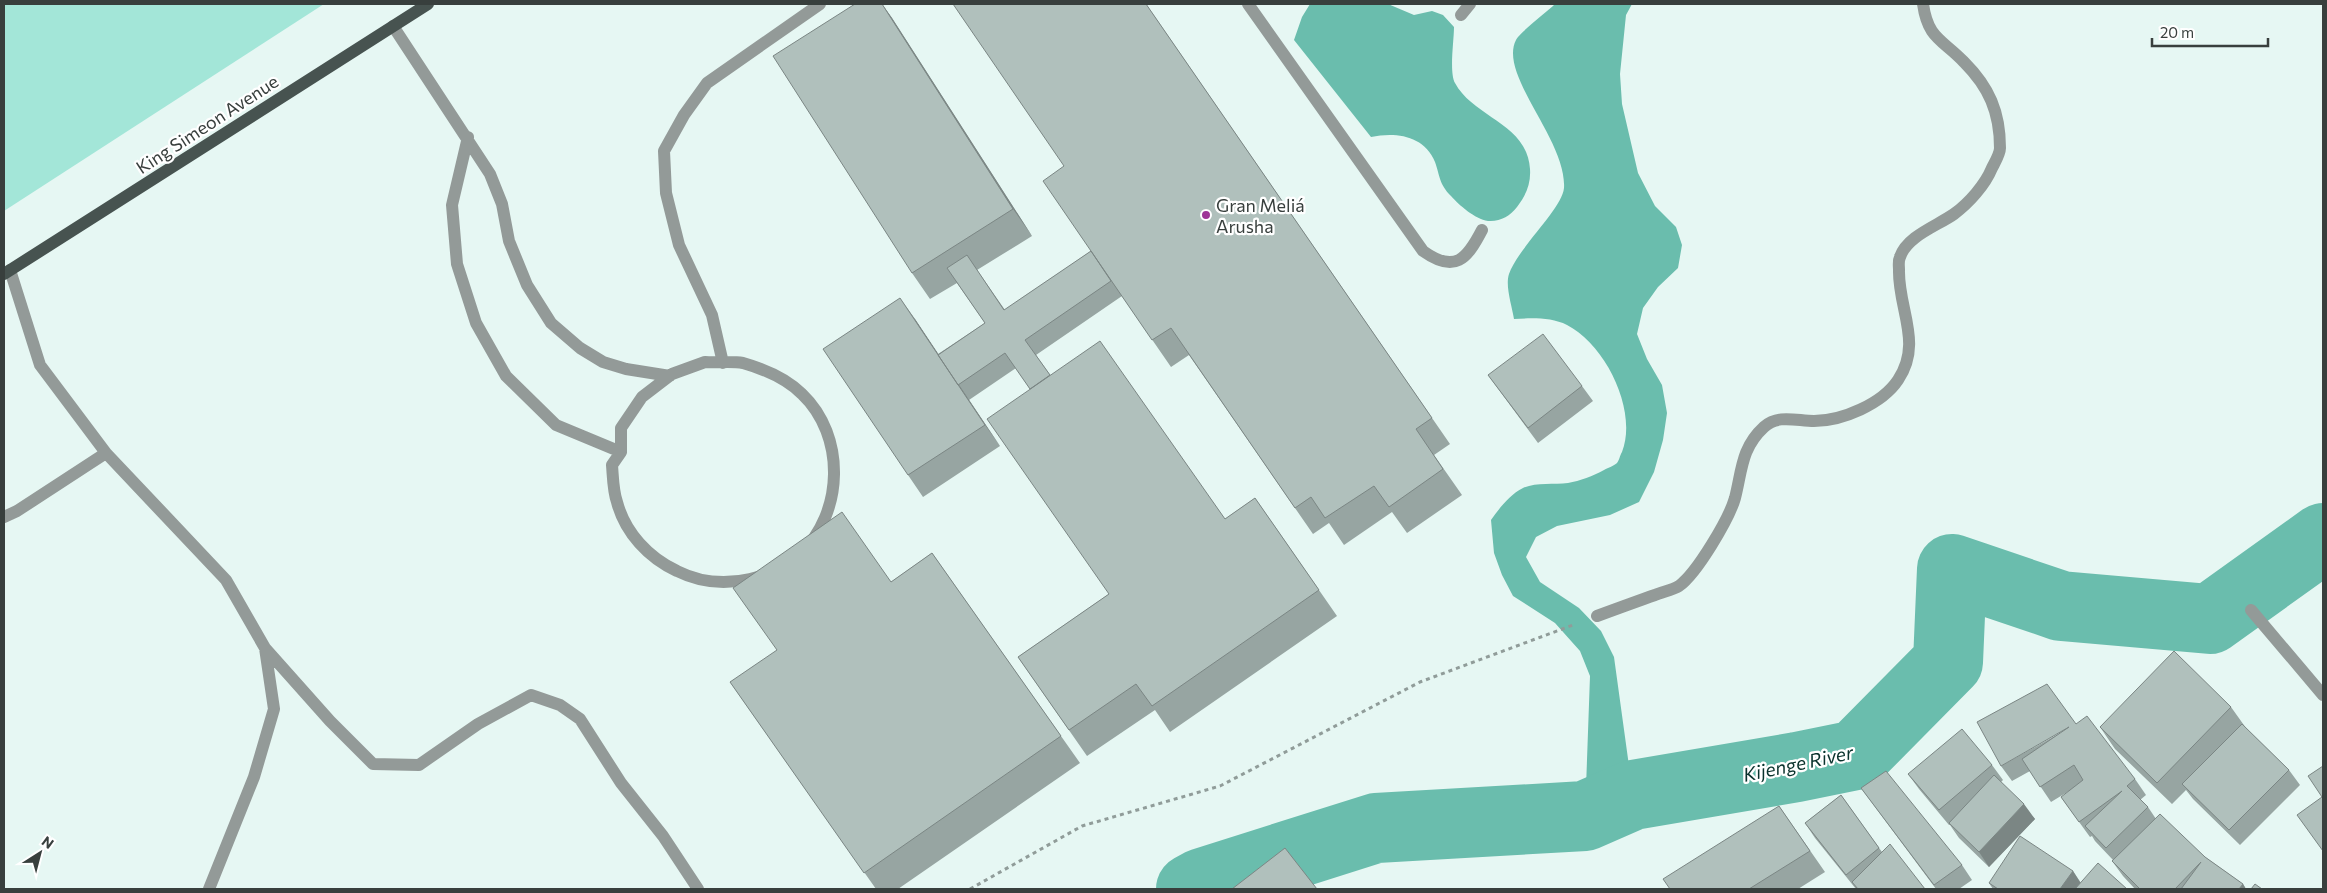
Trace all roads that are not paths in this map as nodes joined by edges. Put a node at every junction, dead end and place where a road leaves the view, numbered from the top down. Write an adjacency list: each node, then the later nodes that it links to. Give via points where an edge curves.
1 (428, 4): 7 (main road, King Simeon Avenue)
2 (820, 4): 11 (street, via 707,83 664,151 666,193 679,245 712,315)
3 (1248, 4): 9 (street, via 1423,251 1447,263 1457,262 1466,257)
4 (1470, 4): 6 (street)
5 (1923, 4): 17 (street, via 1925,21 1938,40 1964,61 1988,90 1998,121 2000,151 1986,182 1955,213 1912,240 1900,257 1898,289 1907,317 1910,350 1898,380 1875,401 1849,416 1815,421 1786,418 1766,424 1752,439 1741,464 1735,498 1726,522 1698,567 1679,586)
6 (1461, 16)
7 (392, 26): 8 (street); 10 (main road, King Simeon Avenue)
8 (468, 138): 12 (street, via 493,181 502,204 509,241 527,285 551,323 580,348 603,362); 13 (street, via 452,205 457,264 476,323 506,376 556,425)
9 (1482, 230)
10 (7, 272): 14 (street, via 40,365)
11 (723, 363): 12 (street, via 705,362); 13 (street, via 740,363 774,374 803,394 824,424 834,458 834,493 821,526 800,555 768,575 731,583 694,580 660,563 633,536 616,502 612,465)
12 (670, 376): 13 (street, via 642,397 621,428)
13 (621, 452)
14 (106, 453): 15 (street, via 17,512); 18 (street, via 226,580)
15 (4, 517)
16 (2251, 610): 19 (street)
17 (1597, 616)
18 (265, 648): 20 (street, via 274,709 254,777); 21 (street, via 373,764 419,766 478,724 531,696 560,705 580,719 620,783 663,836)
19 (2323, 696)
20 (209, 889)
21 (698, 889)

